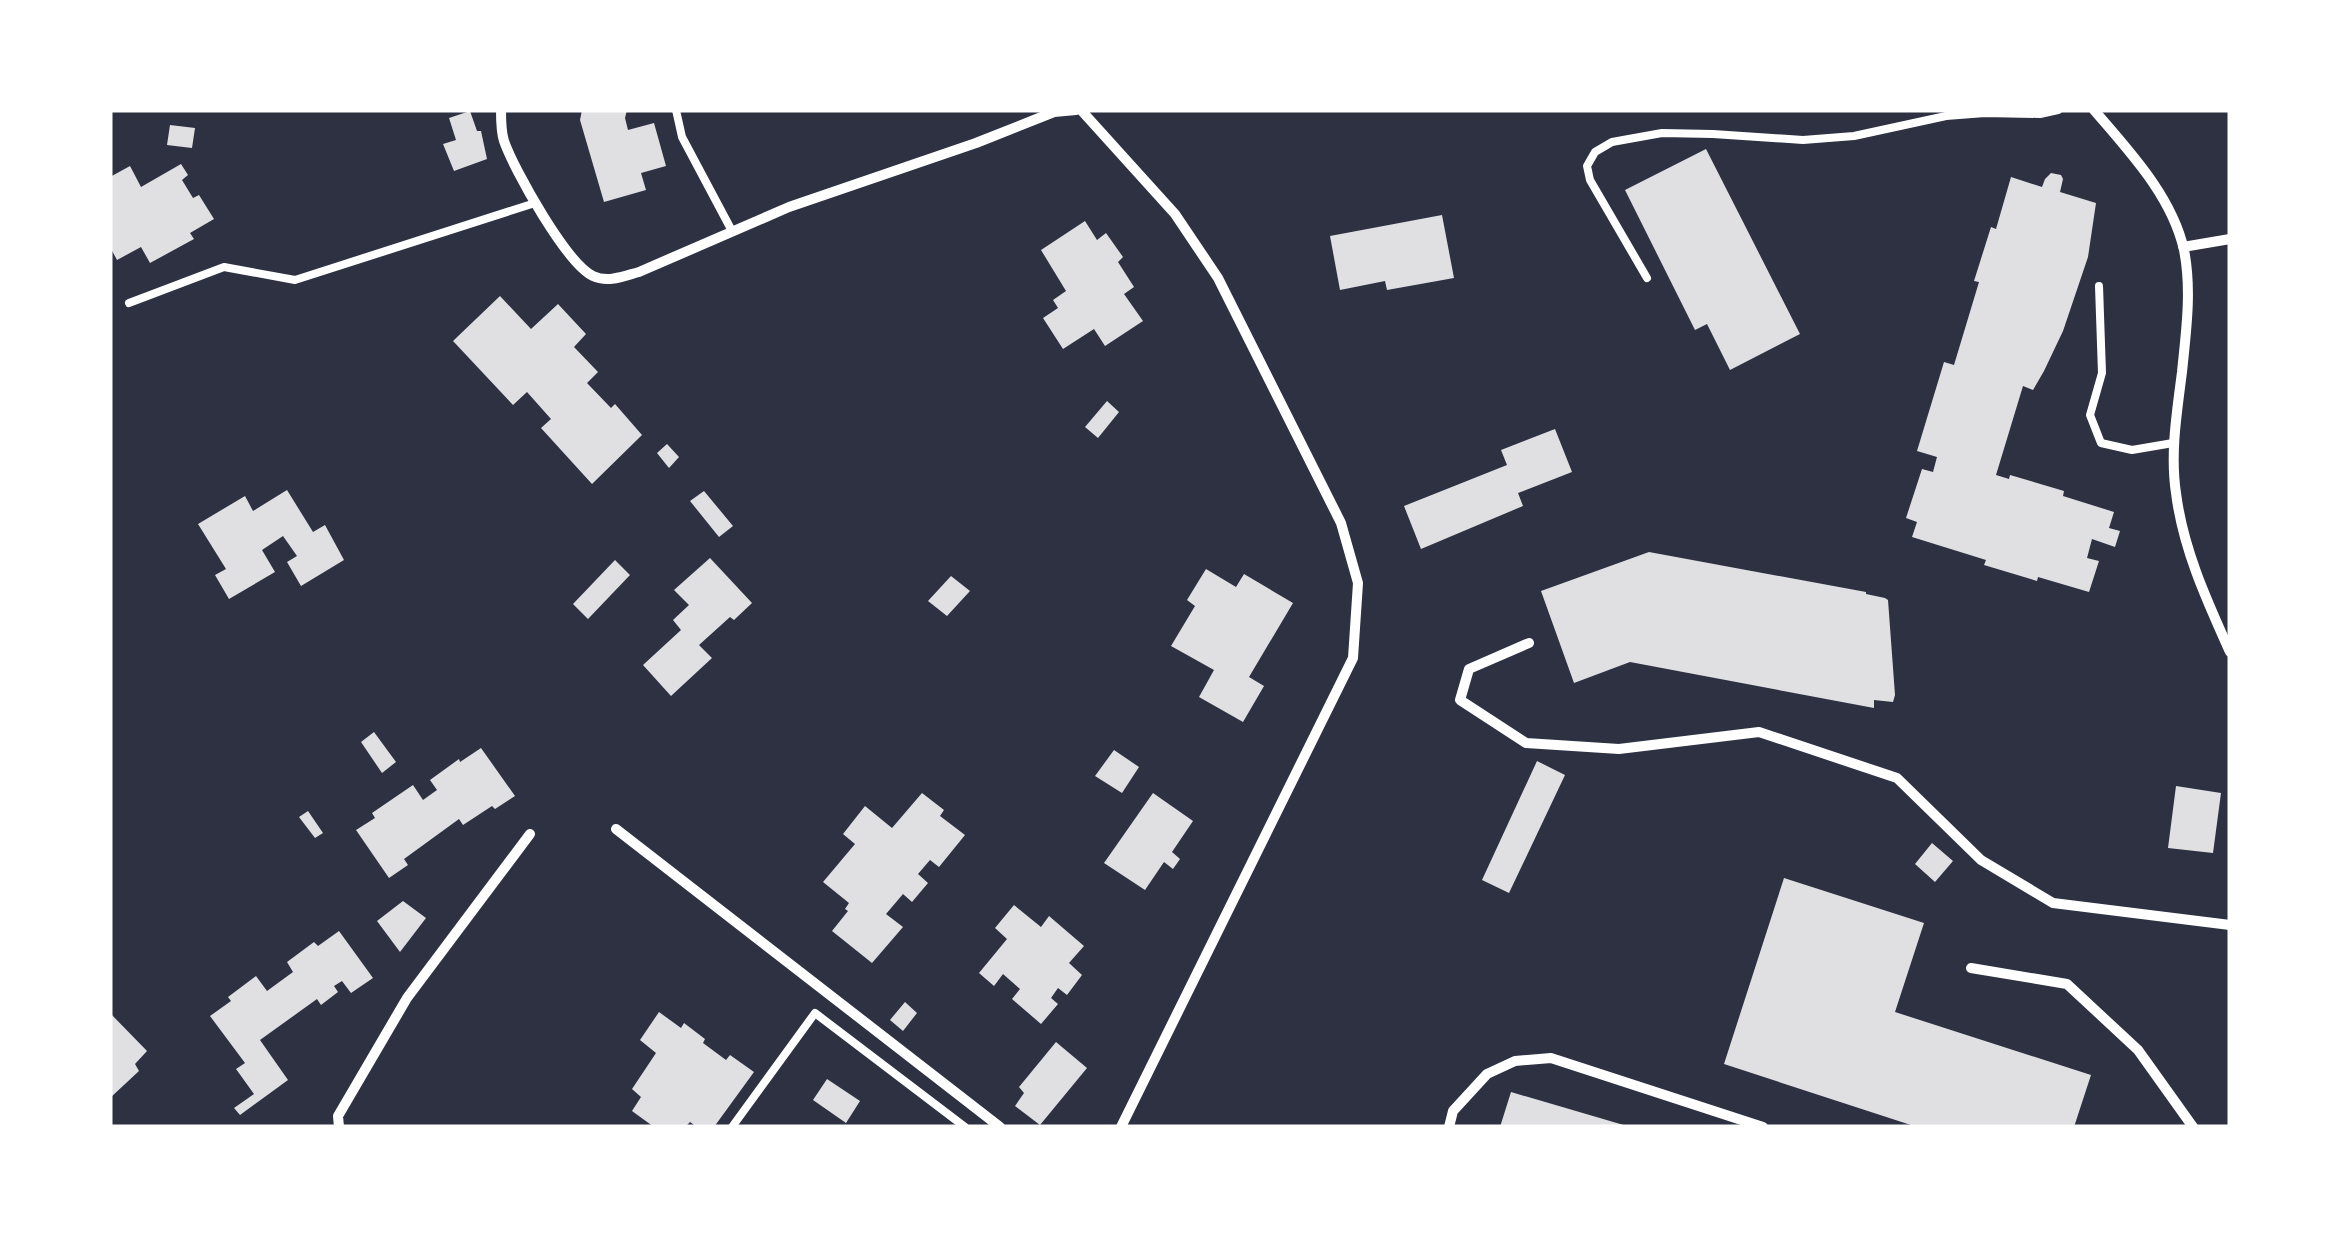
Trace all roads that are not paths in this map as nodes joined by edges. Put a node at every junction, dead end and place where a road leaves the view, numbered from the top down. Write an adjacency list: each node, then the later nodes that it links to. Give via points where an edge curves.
1 (501, 110): 6 (street, via 503,138)
2 (676, 110): 7 (lane, via 682,137)
3 (1078, 110): 7 (street, via 1054,112); 24 (street, via 1175,214 1218,278 1341,523 1358,582 1354,658)
4 (2058, 110): 10 (lane, via 1946,116 1803,140 1662,133 1612,142 1595,152 1587,166 1590,180)
5 (2094, 110): 9 (street, via 2139,162)
6 (535, 203): 7 (street, via 574,258 593,276 614,279); 12 (lane, via 294,280 224,267)
7 (732, 231)
8 (2230, 238): 9 (street)
9 (2184, 247): 13 (street, via 2187,315)
10 (1648, 278)
11 (2099, 286): 13 (lane, via 2102,373 2090,415 2101,442 2132,450)
12 (129, 303)
13 (2174, 443): 15 (street, via 2186,540)
14 (1528, 642): 18 (street, via 1469,669 1460,700 1526,743 1619,749 1759,732 1897,778 1981,860 2054,904)
15 (2230, 652)
16 (616, 829): 23 (street)
17 (530, 834): 20 (street, via 407,998 338,1116)
18 (2230, 925)
19 (1970, 968): 27 (street, via 2067,984 2138,1050)
20 (338, 1127)
21 (732, 1127): 22 (lane, via 815,1013)
22 (964, 1127)
23 (1000, 1127)
24 (1121, 1127)
25 (1449, 1127): 26 (street, via 1453,1111 1487,1074 1515,1060 1552,1058)
26 (1763, 1127)
27 (2193, 1127)

